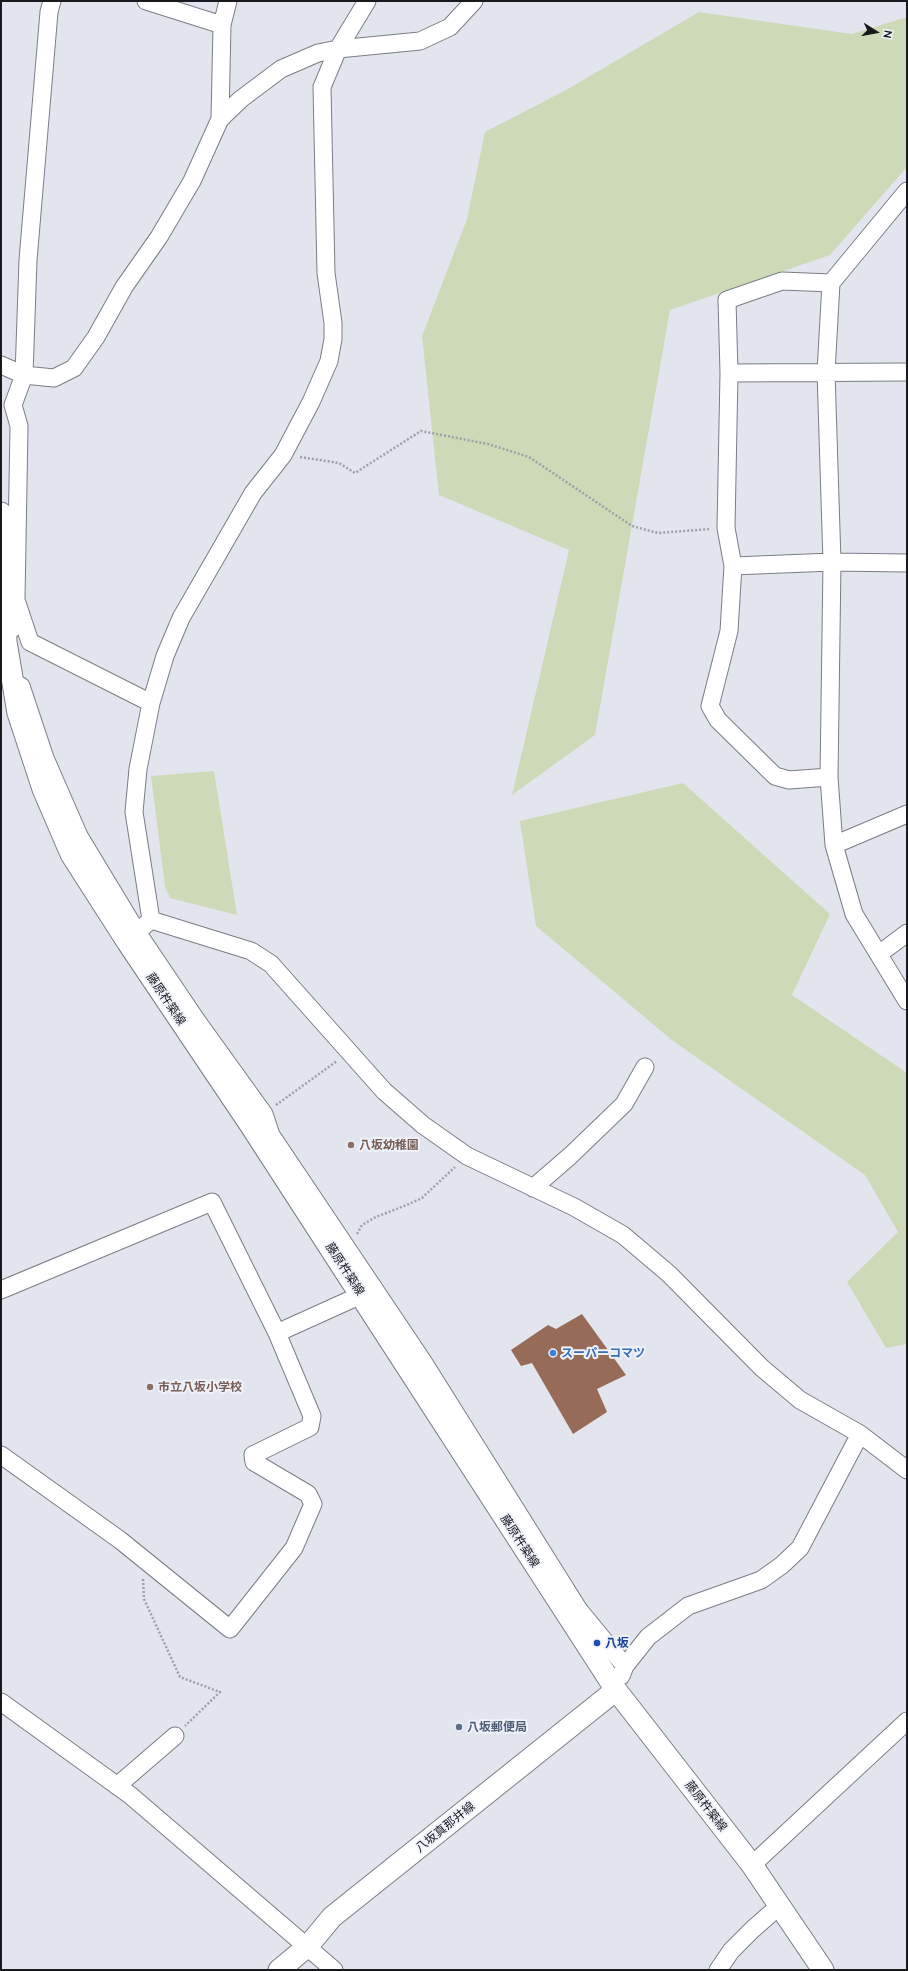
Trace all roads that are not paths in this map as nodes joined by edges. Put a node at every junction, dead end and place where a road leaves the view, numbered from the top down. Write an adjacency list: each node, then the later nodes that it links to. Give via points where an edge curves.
1 (52, 1): 15 (street, via 28,260)
2 (146, 1): 6 (street)
3 (228, 1): 6 (street)
4 (367, 1): 7 (street)
5 (474, 1): 7 (street, via 450,27 420,41)
6 (222, 26): 8 (street)
7 (338, 49): 8 (street, via 318,53 281,69 241,99); 21 (street, via 322,87 326,273 333,323 333,339 328,361 284,455 252,493 181,618 164,656)
8 (220, 119): 15 (street, via 192,181 159,237 124,287 96,337 74,368 54,378)
9 (907, 191): 10 (street)
10 (831, 283): 12 (street); 14 (street, via 782,281 727,300)
11 (1, 365): 15 (street)
12 (826, 372): 13 (street); 14 (street); 17 (street)
13 (907, 372)
14 (729, 373): 19 (street, via 726,528)
15 (24, 374): 20 (street, via 13,405 18,426)
16 (1, 513): 27 (main road, 藤原杵築線, via 6,642 18,713 43,789 71,854)
17 (832, 562): 18 (street); 19 (street); 22 (street)
18 (907, 563)
19 (733, 566): 22 (street, via 729,631 710,706 718,720 775,776 790,780)
20 (16, 599): 21 (street, via 30,642); 27 (street, via 11,634 20,685 45,758 79,836)
21 (151, 702): 25 (street, via 138,768 134,812)
22 (829, 777): 24 (street)
23 (907, 814): 24 (street)
24 (834, 845): 28 (street, via 854,914)
25 (151, 920): 27 (street); 31 (street, via 251,951 271,964 384,1091 467,1156)
26 (907, 932): 28 (street)
27 (132, 937): 33 (main road, 藤原杵築線); 38 (street, via 264,1114 271,1135 424,1363 579,1610)
28 (879, 954): 29 (street)
29 (907, 1001)
30 (645, 1067): 31 (street, via 624,1104)
31 (533, 1188): 35 (street, via 574,1207 623,1235 669,1274 762,1368 800,1400)
32 (1, 1290): 34 (street, via 212,1202)
33 (361, 1295): 34 (street); 39 (main road, 藤原杵築線)
34 (277, 1333): 36 (street, via 312,1416 310,1427 253,1455 254,1462 308,1494 313,1504 294,1548 230,1629 120,1540)
35 (860, 1434): 37 (street); 38 (street, via 800,1548 761,1580 688,1606 648,1637)
36 (1, 1455)
37 (907, 1470)
38 (625, 1666): 39 (street)
39 (616, 1690): 44 (main road, 藤原杵築線); 46 (main road, 八坂真那井線, via 332,1917)
40 (1, 1702): 43 (street)
41 (907, 1721): 44 (street)
42 (175, 1736): 43 (street)
43 (117, 1786): 46 (street)
44 (752, 1865): 45 (main road, 藤原杵築線)
45 (778, 1907): 49 (street, via 731,1951); 50 (main road, 藤原杵築線)
46 (308, 1946): 47 (main road, 八坂真那井線); 48 (street)
47 (279, 1970)
48 (334, 1970)
49 (718, 1970)
50 (823, 1970)

